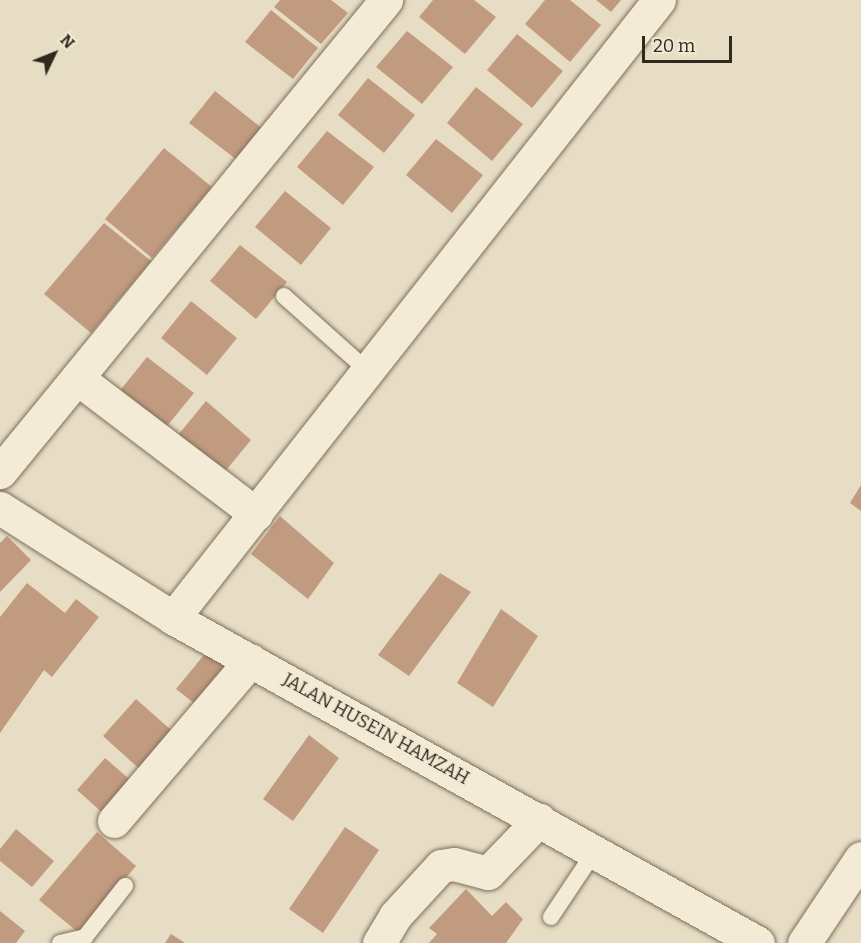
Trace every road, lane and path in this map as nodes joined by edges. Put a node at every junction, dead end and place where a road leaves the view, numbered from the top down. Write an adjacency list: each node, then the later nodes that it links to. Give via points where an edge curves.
1 (386, 0): 5 (street)
2 (659, 0): 4 (street)
3 (284, 296): 4 (lane)
4 (368, 371): 8 (street)
5 (77, 378): 6 (street); 8 (street)
6 (0, 472)
7 (0, 508): 9 (street, JALAN HUSEIN HAMZAH)
8 (256, 514): 9 (street)
9 (173, 618): 10 (street, JALAN HUSEIN HAMZAH)
10 (251, 660): 11 (street, JALAN HUSEIN HAMZAH); 12 (street)
11 (539, 820): 13 (street, JALAN HUSEIN HAMZAH); 18 (street, via 488,873 454,864 441,866 395,916)
12 (114, 821)
13 (596, 851): 16 (lane); 19 (street, JALAN HUSEIN HAMZAH)
14 (861, 858): 20 (street)
15 (125, 886): 17 (lane, via 85,937)
16 (551, 917)
17 (60, 943)
18 (380, 943)
19 (758, 943)
20 (804, 943)

